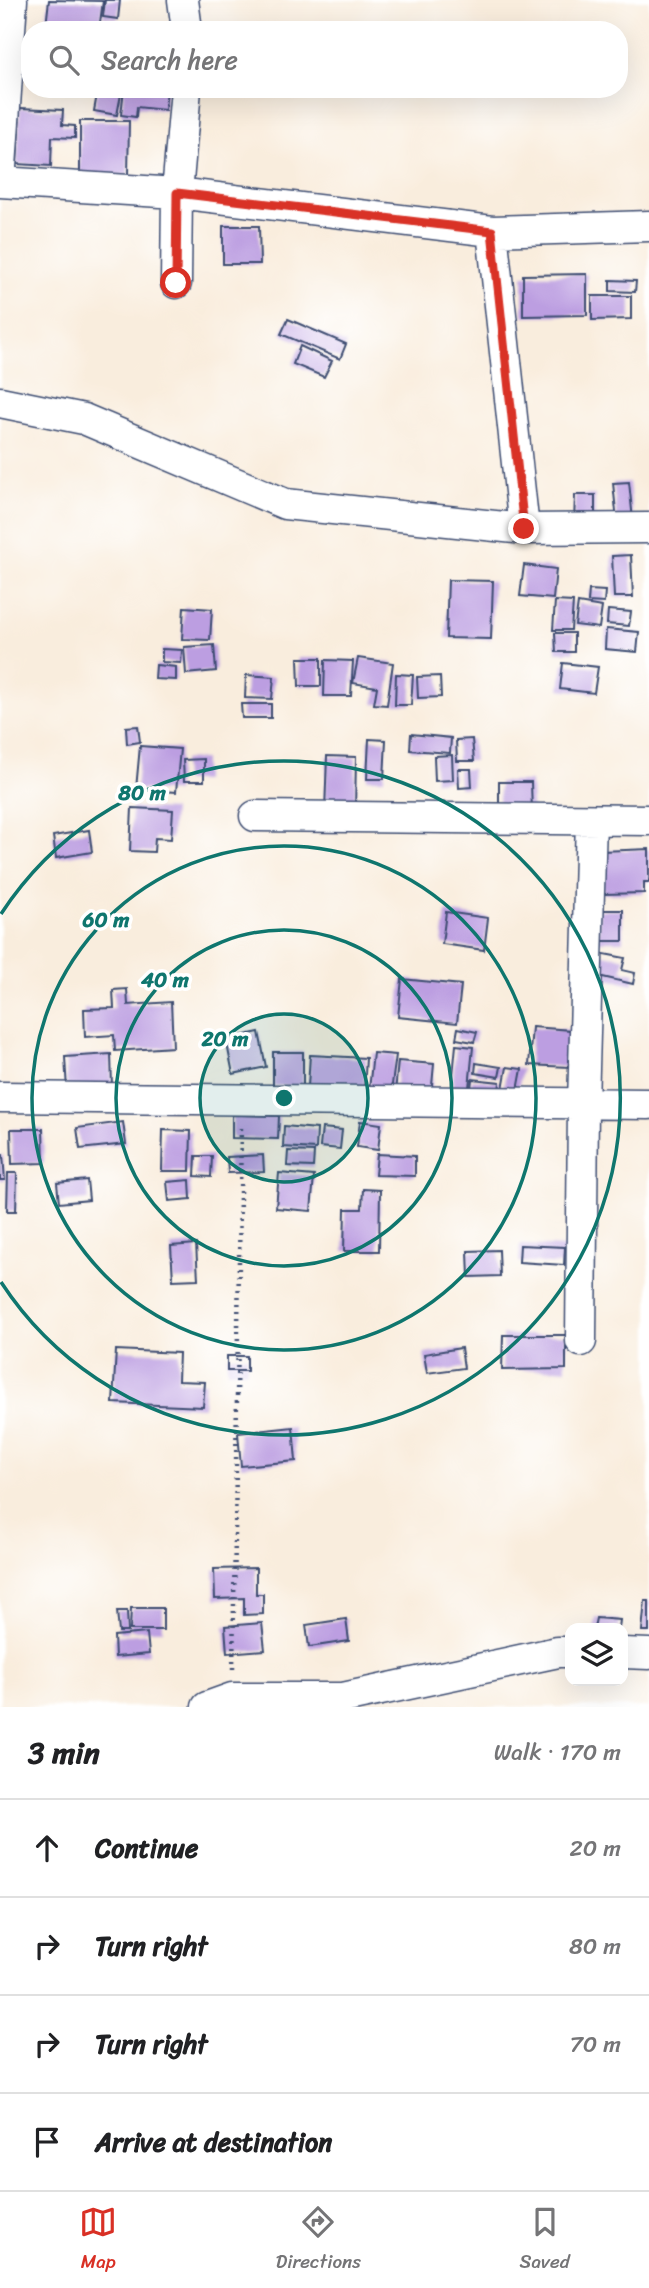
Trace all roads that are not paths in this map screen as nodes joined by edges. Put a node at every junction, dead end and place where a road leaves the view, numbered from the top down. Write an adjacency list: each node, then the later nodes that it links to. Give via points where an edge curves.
1 (12, 0): 4 (street)
2 (183, 0): 3 (street)
3 (186, 21)
4 (5, 33): 6 (street, via 0,182)
5 (185, 98): 6 (street)
6 (177, 193): 8 (street); 9 (street)
7 (649, 226): 8 (street)
8 (492, 231): 12 (street)
9 (176, 283)
10 (0, 402): 12 (street, via 84,419 285,504)
11 (649, 528): 12 (street)
12 (524, 529)
13 (255, 816): 14 (street)
14 (591, 820): 15 (street); 17 (street)
15 (649, 820)
16 (0, 1097): 17 (street)
17 (583, 1104): 18 (street); 19 (street)
18 (649, 1104)
19 (581, 1341)
20 (565, 1652): 23 (street, via 343,1698)
21 (628, 1653): 22 (street)
22 (649, 1654)
23 (220, 1702)

